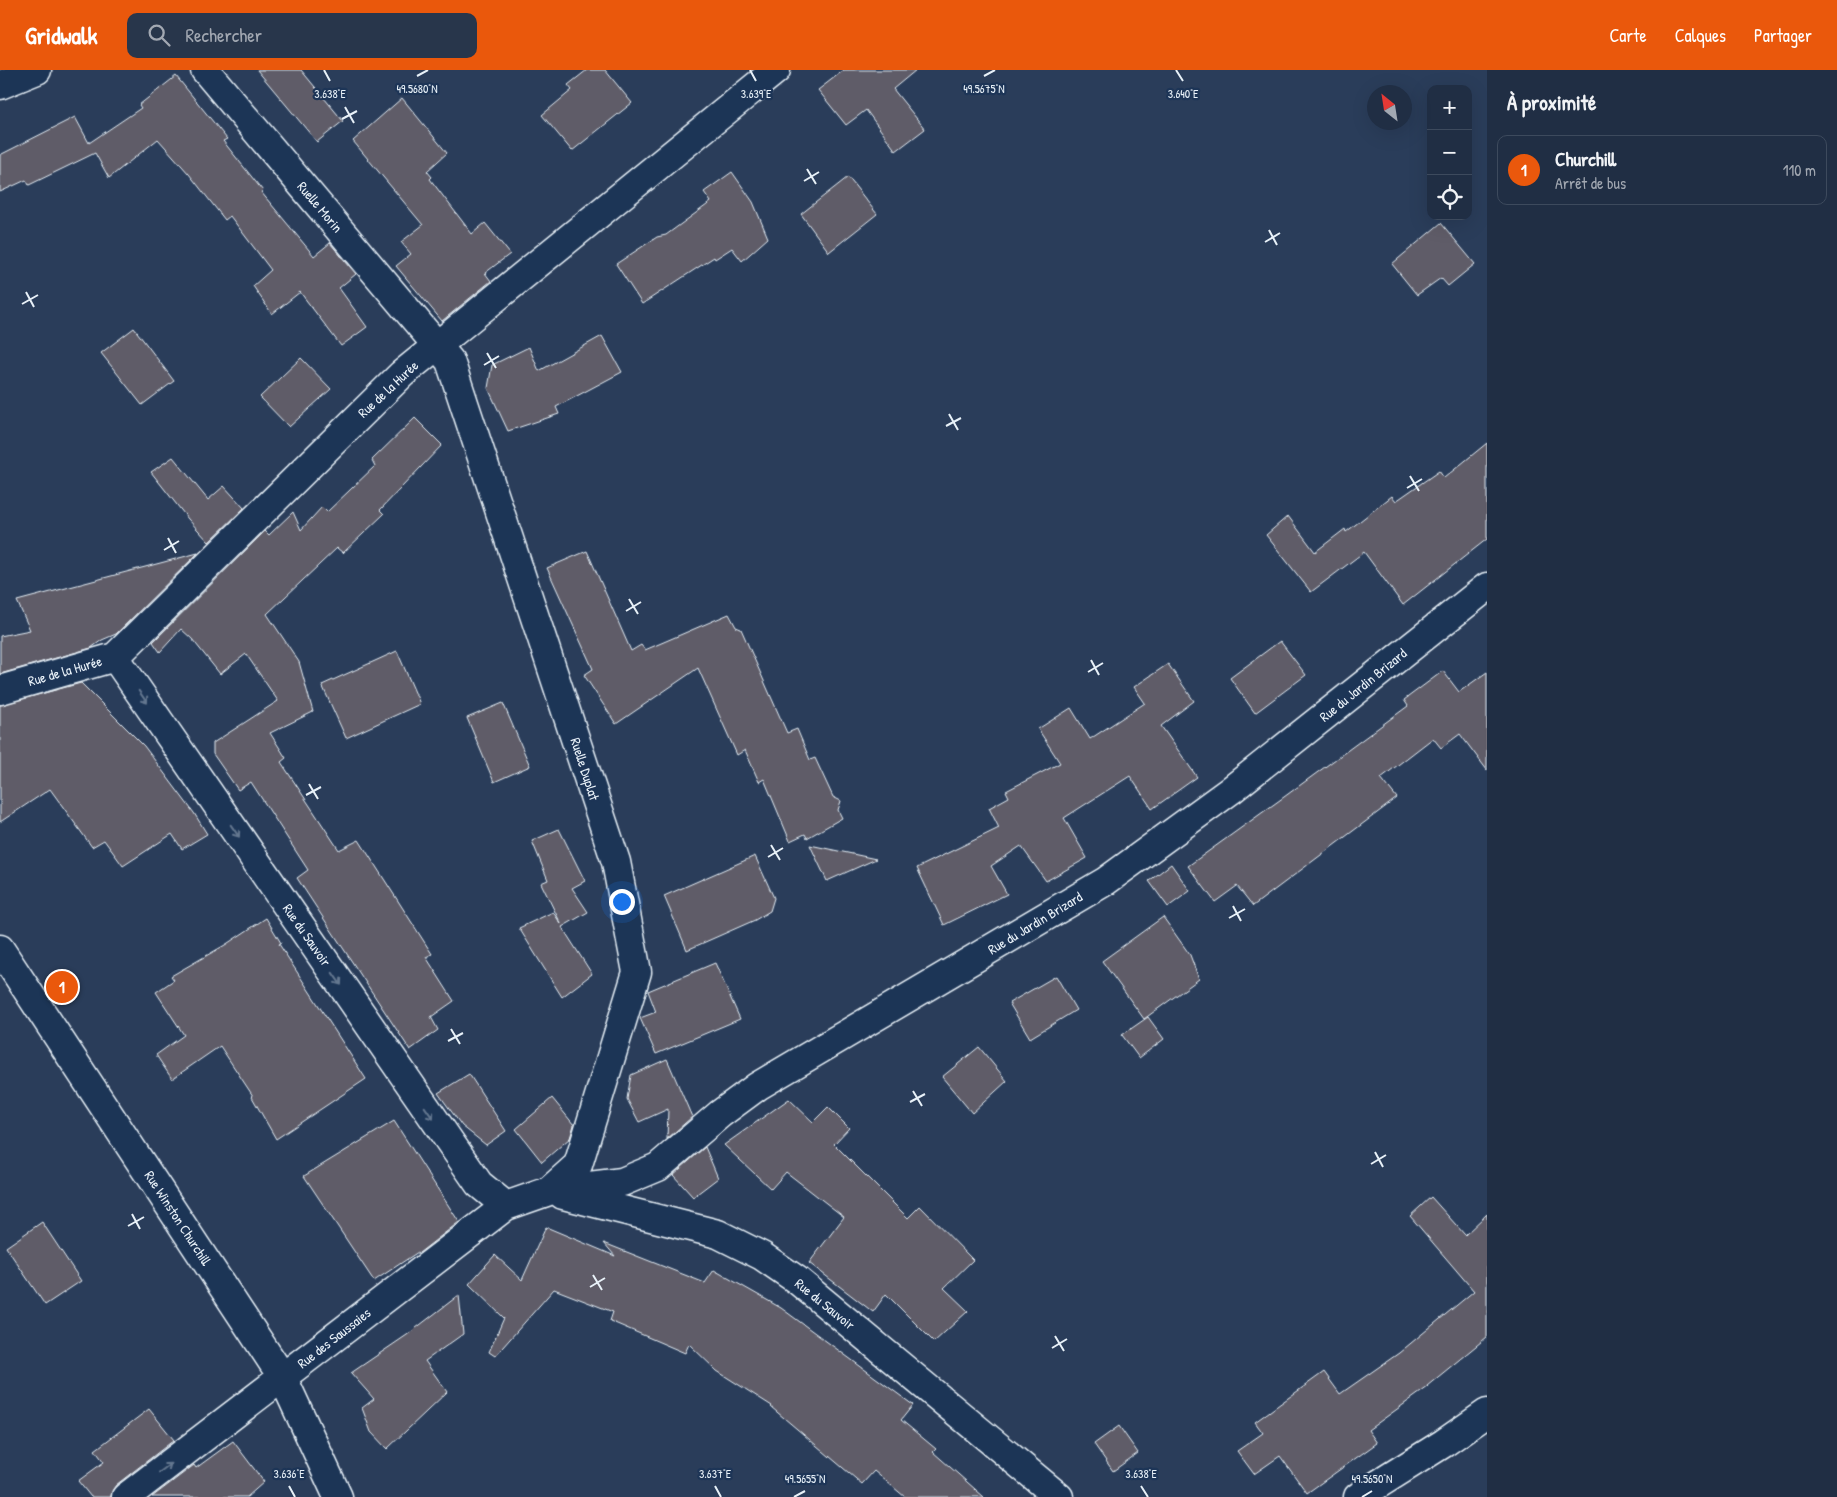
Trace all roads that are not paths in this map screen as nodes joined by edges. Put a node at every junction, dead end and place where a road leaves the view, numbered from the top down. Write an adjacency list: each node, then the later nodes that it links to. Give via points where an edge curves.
1 (37, 70): 4 (street)
2 (205, 70): 5 (street, Ruelle Morin)
3 (776, 70): 5 (street, Rue de la Hurée)
4 (0, 85)
5 (436, 345): 7 (street, Rue de la Hurée, via 402,374); 10 (street, Ruelle Duplat, via 450,361 616,862 637,972 578,1165)
6 (1487, 587): 10 (street, Rue du Jardin Brizard, via 1231,790 1106,881 758,1086 658,1167 622,1182)
7 (116, 657): 8 (street, Rue de la Hurée); 11 (street, Rue du Sauvoir, one-way to 11, via 478,1184)
8 (0, 690)
9 (0, 949): 12 (street, Rue Winston Churchill)
10 (549, 1191): 11 (street, Rue des Saussaies); 16 (street, Rue du Sauvoir, via 718,1234 762,1256 797,1280)
11 (506, 1206): 12 (street, Rue des Saussaies)
12 (283, 1378): 14 (street, Rue des Saussaies, one-way to 12); 15 (street, Rue Winston Churchill)
13 (1487, 1413): 17 (street)
14 (126, 1497)
15 (338, 1497)
16 (1059, 1497)
17 (1358, 1497)

